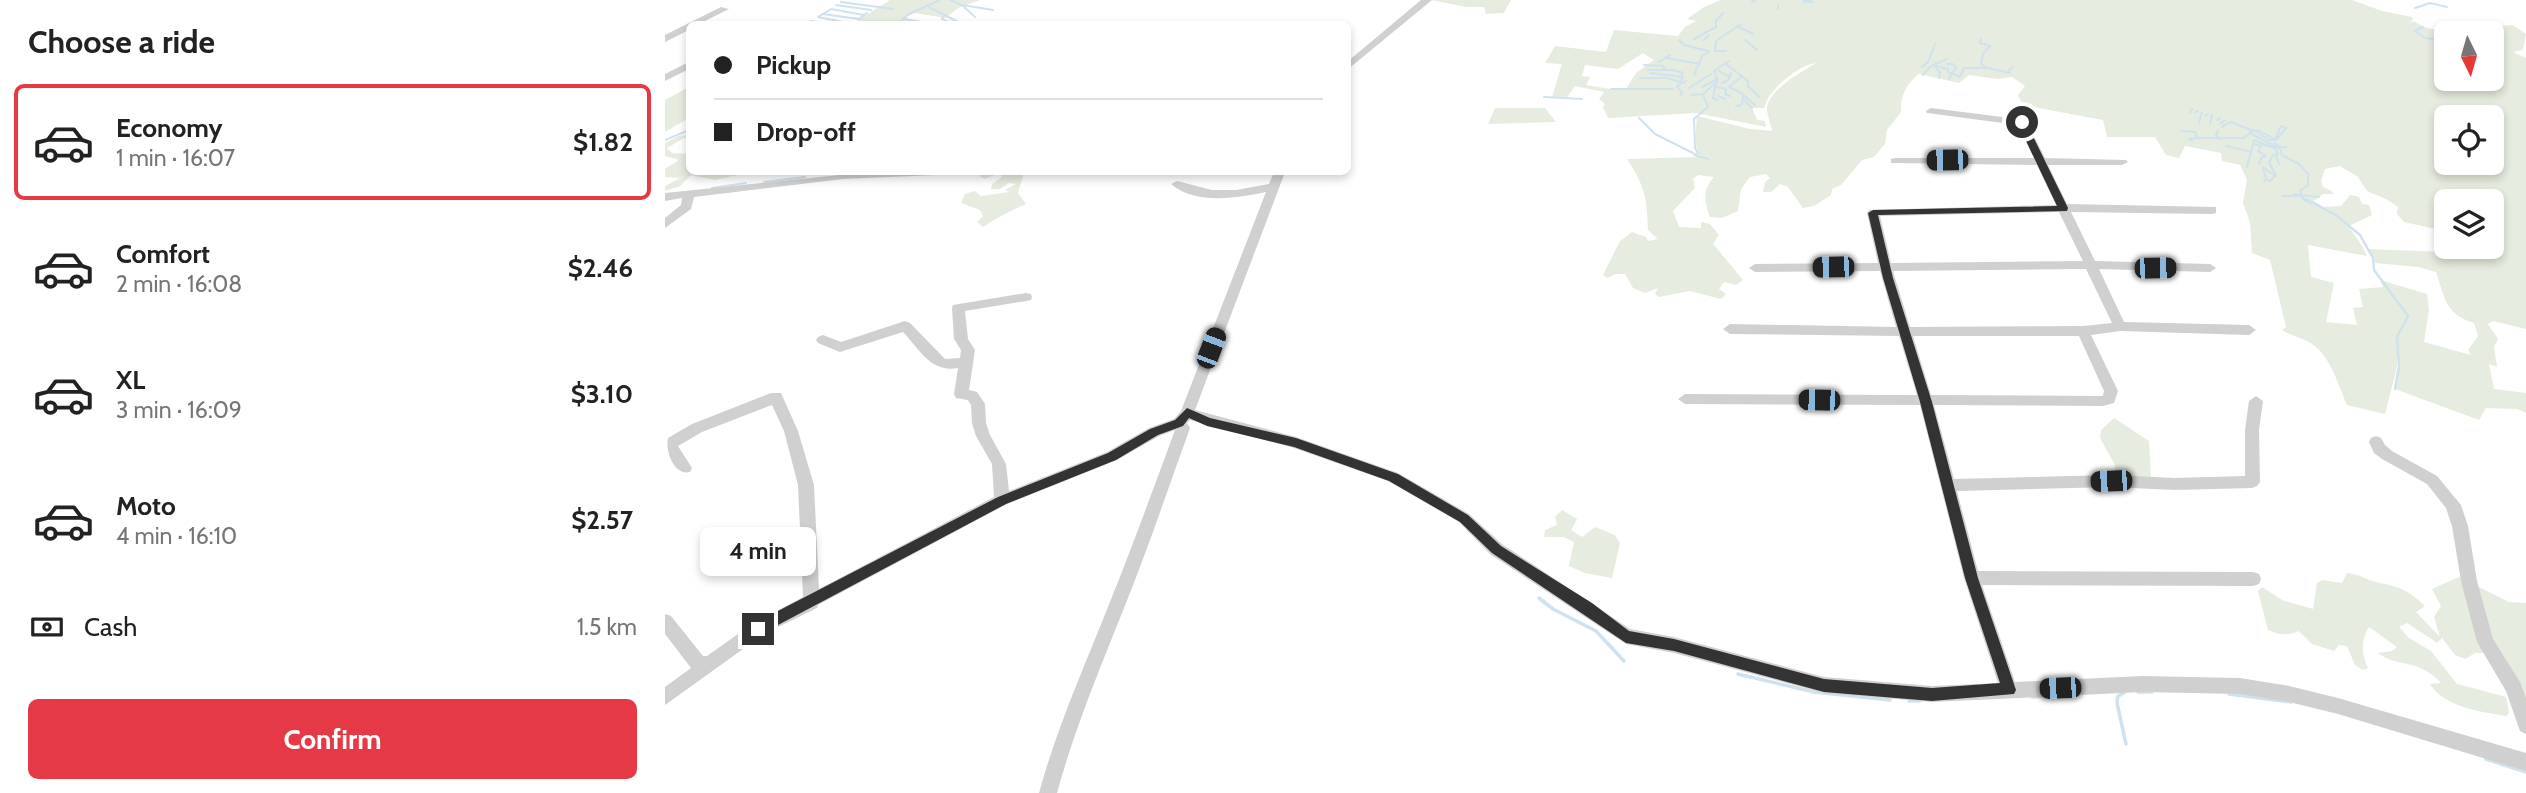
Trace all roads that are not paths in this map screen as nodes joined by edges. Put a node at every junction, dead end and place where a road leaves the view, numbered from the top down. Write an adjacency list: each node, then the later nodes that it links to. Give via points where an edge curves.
1 (1427, 0): 6 (street)
2 (724, 9): 3 (street)
3 (699, 21)
4 (686, 28): 5 (street)
5 (665, 39)
6 (1351, 64)
7 (686, 67): 8 (street)
8 (665, 78)
9 (1931, 111): 10 (street, via 2022,122)
10 (2040, 160): 11 (street); 12 (street); 19 (street)
11 (1895, 161)
12 (2122, 162)
13 (861, 175): 17 (street)
14 (1278, 175): 16 (street)
15 (1177, 184): 16 (street, via 1200,195)
16 (1272, 187): 37 (street)
17 (689, 194): 18 (street); 21 (street, via 687,205)
18 (665, 197)
19 (2064, 208): 20 (street); 22 (street); 23 (street, via 1873,213)
20 (2212, 211)
21 (665, 224)
22 (2091, 265): 23 (street); 25 (street); 27 (street)
23 (1885, 266): 24 (street); 30 (street)
24 (1755, 268)
25 (2210, 268)
26 (1026, 297): 33 (street, via 958,308 961,339 968,350)
27 (2119, 326): 29 (street); 31 (street)
28 (1730, 328): 30 (street)
29 (2249, 330)
30 (1905, 331): 31 (street); 36 (street)
31 (2083, 331): 36 (street, via 2111,391 2109,399)
32 (823, 340): 33 (street, via 840,347 905,326 940,363)
33 (965, 362): 41 (street, via 961,394 972,396 978,404 983,436 999,464)
34 (1685, 399): 36 (street)
35 (2256, 401): 40 (street, via 2252,482)
36 (1926, 402): 40 (street)
37 (1183, 418): 41 (street, via 1112,456); 47 (street, via 1296,443 1393,477 1464,518 1496,550 1626,636 1824,685 1932,694); 51 (street, via 1164,481 1061,746)
38 (2376, 442): 49 (street, via 2387,455 2432,480 2453,505 2485,642 2514,688)
39 (685, 468): 44 (street, via 669,447 673,442 776,397 806,485)
40 (1948, 485): 42 (street)
41 (1002, 500): 44 (street)
42 (1972, 578): 43 (street); 47 (street)
43 (2253, 579)
44 (811, 603): 46 (street, via 758,629)
45 (665, 621): 46 (street, via 698,663)
46 (707, 664): 48 (street)
47 (2009, 690): 50 (street, via 2142,684 2239,686 2338,706)
48 (665, 696)
49 (2526, 724)
50 (2526, 762)
51 (1048, 793)

